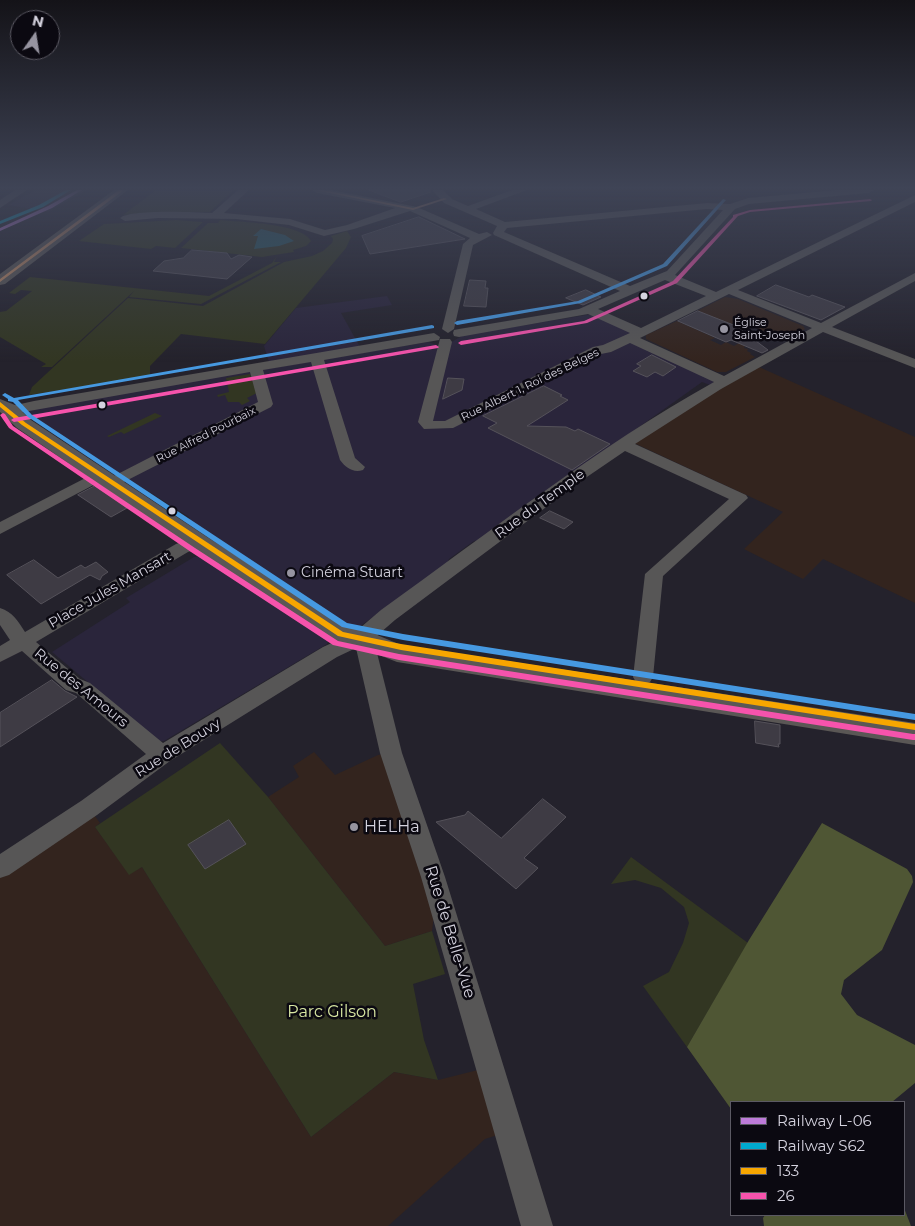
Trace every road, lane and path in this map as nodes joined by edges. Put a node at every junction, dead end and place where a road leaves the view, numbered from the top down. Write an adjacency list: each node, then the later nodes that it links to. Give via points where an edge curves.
1 (46, 247): 8 (main road)
2 (468, 247): 14 (street)
3 (539, 247): 10 (street)
4 (694, 247): 6 (street)
5 (815, 247): 9 (street, Rue Albert 1, Roi des Belges)
6 (666, 276): 10 (street); 11 (street)
7 (915, 276): 13 (street, Rue du Temple)
8 (0, 282)
9 (728, 290): 11 (street, Rue Albert 1, Roi des Belges); 13 (street)
10 (631, 291): 12 (street)
11 (716, 296): 15 (street, Rue Albert 1, Roi des Belges)
12 (589, 310): 14 (street); 15 (street)
13 (823, 328): 17 (street); 19 (street, Rue du Temple)
14 (446, 335): 15 (street, Rue Albert 1, Roi des Belges, via 425,422 429,426 448,424); 16 (street)
15 (635, 335): 19 (street)
16 (316, 356): 18 (street); 22 (street, via 348,460)
17 (915, 364)
18 (255, 367): 20 (street); 23 (street, Rue Alfred Pourbaix, via 266,404)
19 (726, 382): 21 (street, Rue du Temple)
20 (5, 408): 23 (main road)
21 (624, 445): 28 (street, Rue du Temple, via 388,615); 30 (street, via 740,498 654,574)
22 (357, 467)
23 (106, 479): 24 (street); 25 (main road)
24 (0, 529)
25 (200, 542): 27 (street, Place Jules Mansart, via 182,548); 28 (main road, via 341,634)
26 (0, 615): 27 (street, Rue des Amours)
27 (23, 641): 29 (street, Place Jules Mansart); 33 (street, Rue des Amours)
28 (363, 641): 30 (main road, via 397,637); 32 (main road, via 397,653); 33 (street, Rue de Bouvy, via 330,652); 35 (street, Rue de Belle-Vue, via 391,753 434,877)
29 (0, 655)
30 (643, 677): 31 (main road)
31 (915, 722)
32 (915, 734)
33 (162, 755): 34 (street, Rue de Bouvy)
34 (0, 867)
35 (536, 1226)

